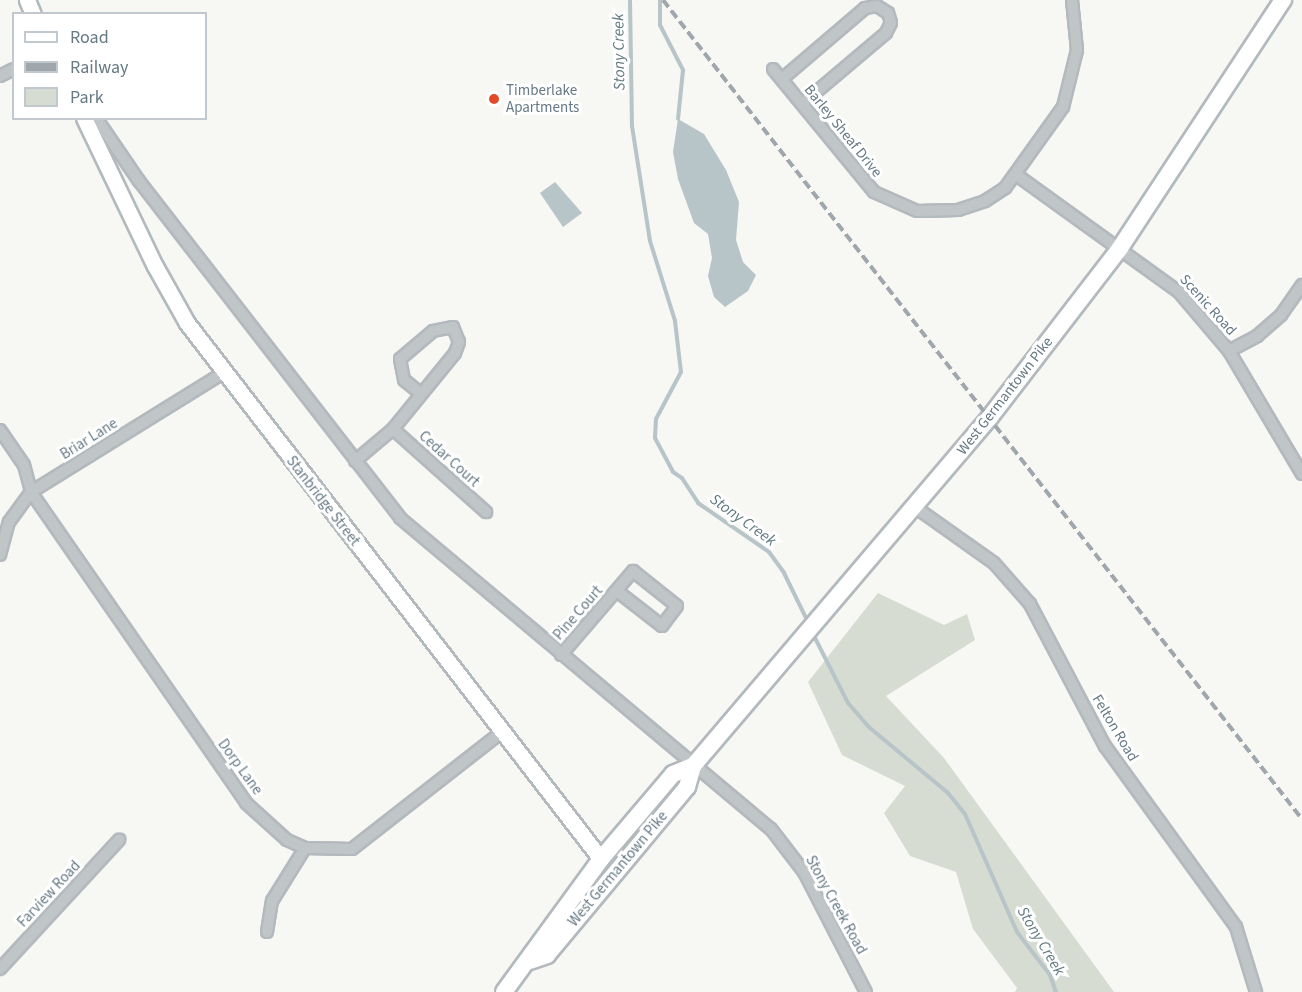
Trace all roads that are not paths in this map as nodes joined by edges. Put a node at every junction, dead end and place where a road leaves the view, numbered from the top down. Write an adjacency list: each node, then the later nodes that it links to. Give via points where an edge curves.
1 (1072, 0): 8 (street, Barley Sheaf Drive, via 1077,50 1073,75 1063,107)
2 (1283, 0): 9 (main road, West Germantown Pike)
3 (773, 69): 4 (street, Barley Sheaf Drive)
4 (782, 80): 5 (street, Barley Sheaf Drive); 5 (street, via 865,8 877,6 888,13 891,22 886,33)
5 (802, 104): 8 (street, Barley Sheaf Drive, via 864,184 908,208 926,213 958,210 996,195)
6 (85, 120): 12 (street, Stanbridge Street, via 154,266)
7 (97, 120): 16 (street)
8 (1018, 176): 9 (street, Scenic Road)
9 (1120, 248): 11 (street, Scenic Road, via 1179,292); 19 (main road, West Germantown Pike)
10 (1301, 289): 11 (street, via 1281,315 1257,336)
11 (1229, 351): 17 (street, Scenic Road)
12 (223, 373): 18 (street, Briar Lane); 24 (street, Stanbridge Street)
13 (420, 393): 13 (street, via 455,353 459,342 453,327 433,331 400,359 404,380); 14 (street)
14 (393, 429): 16 (street); 20 (street, Cedar Court)
15 (0, 430): 18 (street, Dorp Lane, via 24,465)
16 (355, 461): 23 (street, via 400,518)
17 (1302, 474)
18 (31, 492): 21 (street, Briar Lane, via 9,522); 27 (street, Dorp Lane, via 246,803 286,840)
19 (915, 507): 25 (main road, West Germantown Pike); 34 (street, Felton Road, via 994,563 1030,604 1104,746 1236,927)
20 (486, 512)
21 (0, 555)
22 (617, 591): 22 (street, Pine Court, via 633,571 677,606 662,626); 23 (street, Pine Court)
23 (561, 655): 25 (street)
24 (502, 732): 27 (street, Dorp Lane, via 352,849); 28 (street, Stanbridge Street)
25 (693, 766): 28 (main road, West Germantown Pike, via 673,774); 30 (main road, West Germantown Pike, via 687,787 548,955); 33 (street, Stony Creek Road, via 771,829 804,872)
26 (119, 840): 31 (street, Farview Road)
27 (305, 848): 29 (street, via 273,901)
28 (601, 859): 30 (main road, West Germantown Pike, via 535,946)
29 (267, 932)
30 (530, 961): 32 (main road, West Germantown Pike)
31 (0, 969)
32 (504, 992)
33 (866, 992)
34 (1256, 992)

